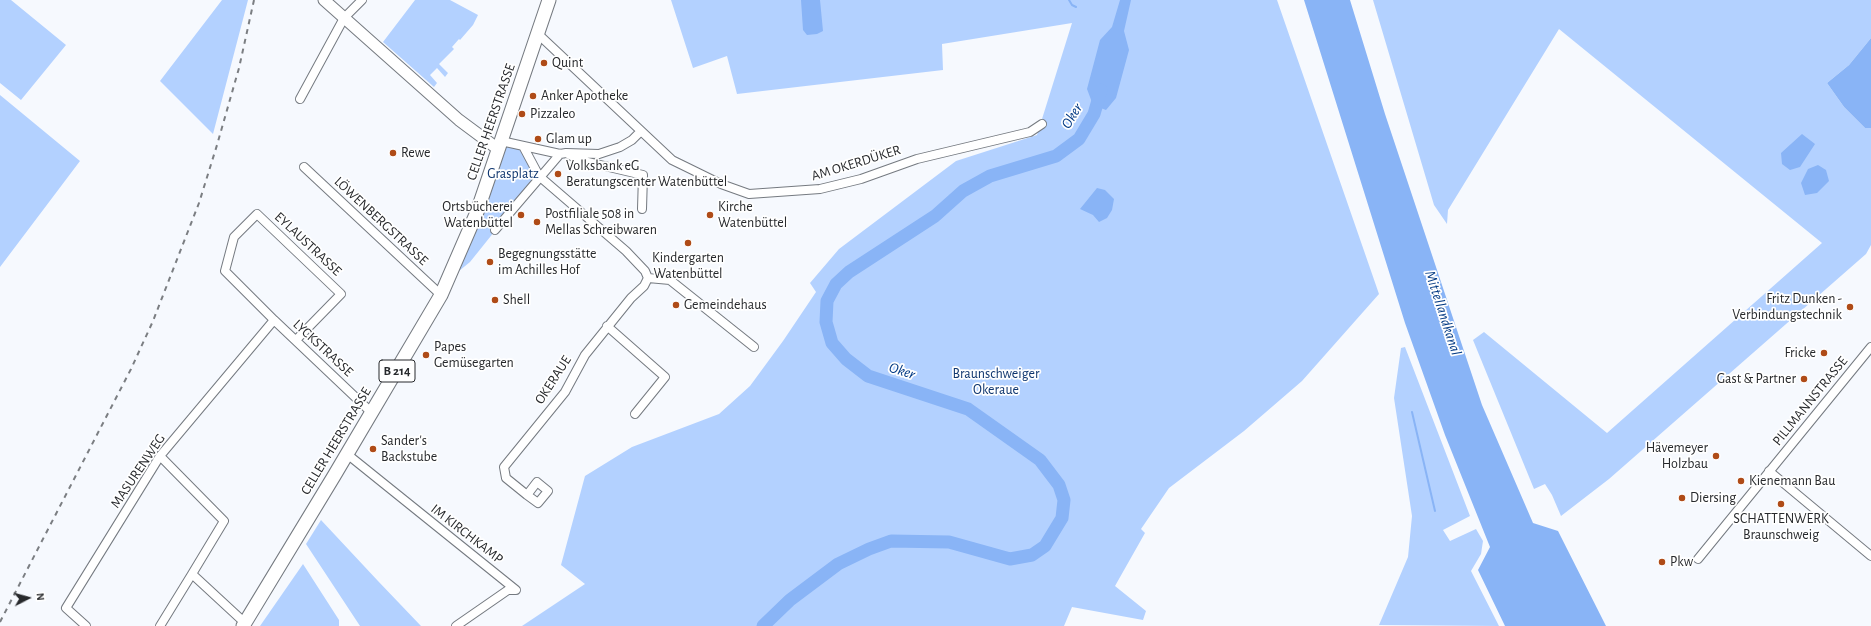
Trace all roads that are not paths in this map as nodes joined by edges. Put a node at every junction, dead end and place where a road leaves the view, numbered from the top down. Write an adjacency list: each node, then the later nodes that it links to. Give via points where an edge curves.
1 (324, 0): 4 (main road)
2 (362, 0): 4 (street)
3 (549, 0): 5 (main road, CELLER HEERSTRASSE / B 214)
4 (344, 18): 6 (street); 9 (main road, via 462,123)
5 (538, 34): 8 (street, AM OKERDÜKER); 9 (main road, CELLER HEERSTRASSE / B 214)
6 (300, 99)
7 (1042, 124): 8 (street, AM OKERDÜKER, via 1030,132 917,159 861,179 820,189 760,194 736,190 672,160)
8 (641, 131): 11 (street, via 632,140 611,151 599,154)
9 (500, 145): 10 (street); 17 (main road, CELLER HEERSTRASSE / B 214, via 477,212)
10 (523, 146): 11 (street); 13 (street)
11 (563, 154): 13 (street); 14 (street, via 643,175)
12 (304, 167): 17 (street, LÖWENBERGSTRASSE)
13 (540, 176): 15 (street); 16 (street, via 626,251 645,271)
14 (642, 209)
15 (495, 230)
16 (648, 278): 19 (street, OKERAUE, via 644,286); 22 (street, via 670,280)
17 (441, 295): 23 (main road, CELLER HEERSTRASSE / B 214)
18 (274, 320): 20 (street, LYCKSTRASSE); 20 (street, EYLAUSTRASSE, via 225,271 234,237 257,214 341,294); 26 (street, MASURENWEG)
19 (607, 326): 24 (street, via 665,377); 28 (street, OKERAUE, via 585,355 565,392 504,467 506,478)
20 (296, 340): 23 (street, LYCKSTRASSE)
21 (1871, 347): 27 (street, PILLMANNSTRASSE)
22 (754, 348)
23 (372, 412): 25 (main road, CELLER HEERSTRASSE / B 214)
24 (635, 414)
25 (347, 454): 32 (main road, CELLER HEERSTRASSE / B 214); 35 (street, IM KIRCHKAMP, via 516,590 508,590)
26 (160, 456): 31 (street, via 224,521); 33 (street, MASURENWEG, via 66,608)
27 (1769, 471): 29 (street); 30 (street, PILLMANNSTRASSE)
28 (527, 495)
29 (1871, 556)
30 (1698, 559)
31 (192, 574): 32 (street); 34 (street)
32 (244, 624)
33 (86, 626)
34 (160, 626)
35 (456, 626)

